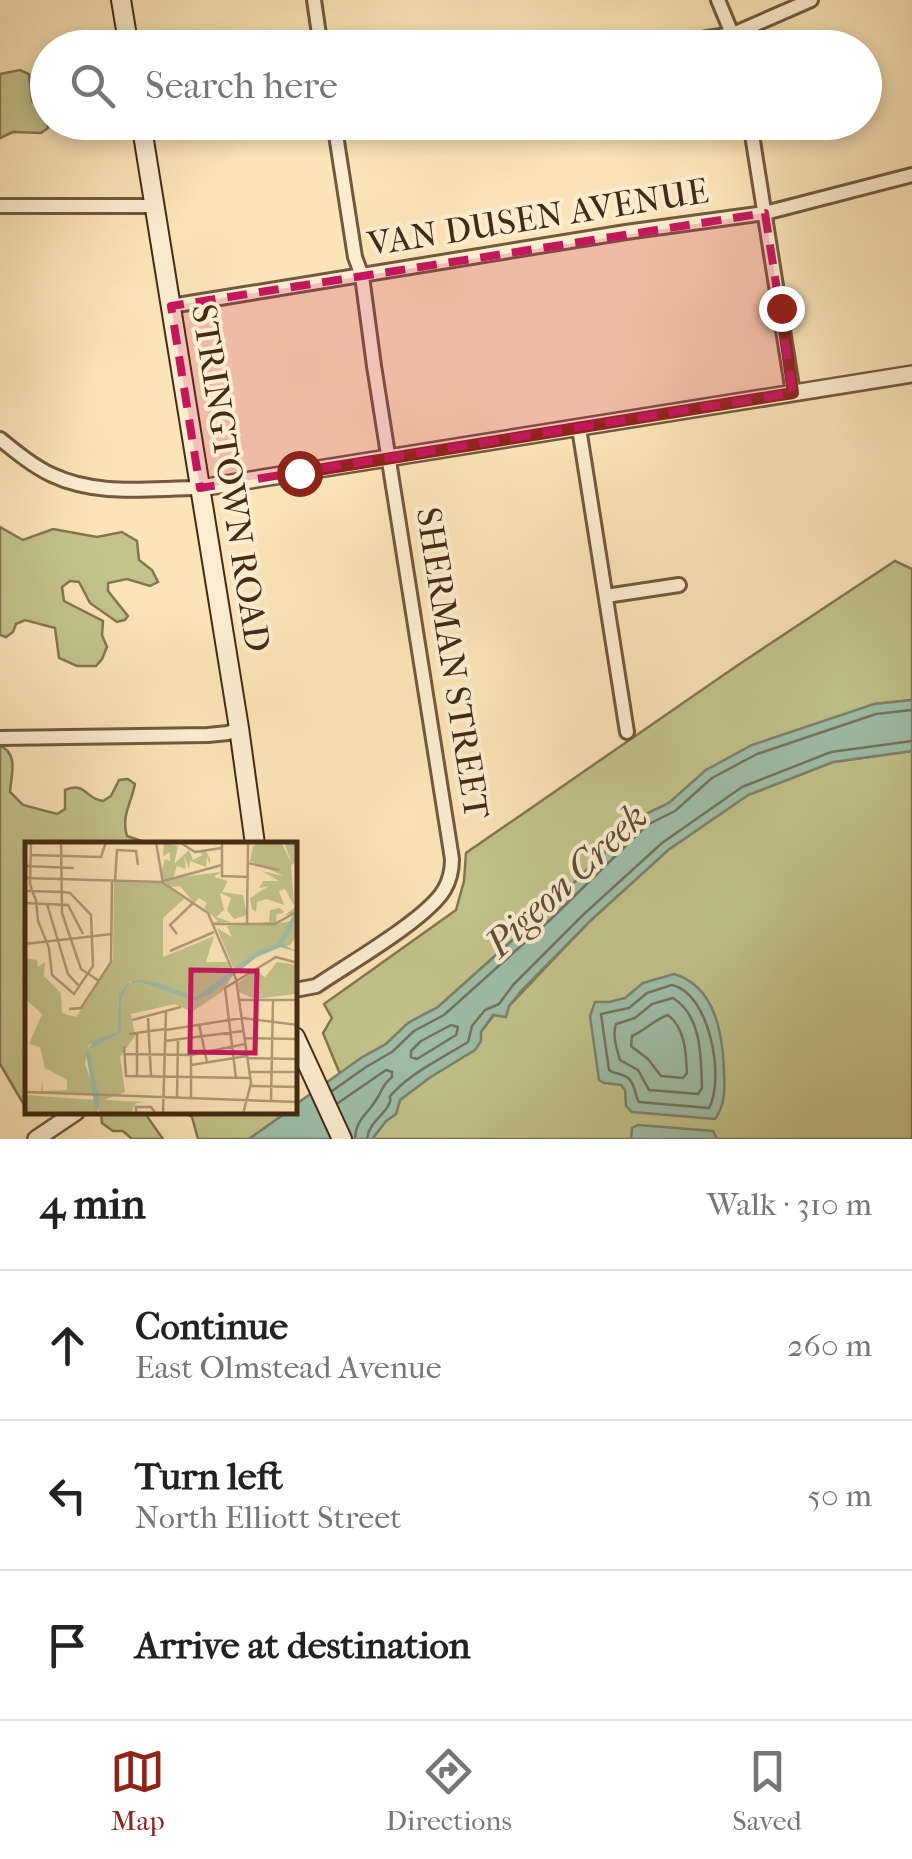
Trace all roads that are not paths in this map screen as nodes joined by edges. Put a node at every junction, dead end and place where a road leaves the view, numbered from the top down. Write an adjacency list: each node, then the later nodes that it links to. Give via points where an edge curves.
1 (121, 0): 5 (main road)
2 (314, 0): 6 (street)
3 (718, 0): 7 (street)
4 (811, 0): 8 (street)
5 (126, 30)
6 (318, 30)
7 (732, 30)
8 (755, 30)
9 (144, 140): 14 (main road, STRINGTOWN ROAD)
10 (337, 140): 16 (street, SHERMAN STREET)
11 (753, 140): 15 (street)
12 (912, 175): 15 (street, VAN DUSEN AVENUE)
13 (0, 206): 14 (street)
14 (154, 206): 17 (main road, STRINGTOWN ROAD)
15 (765, 213): 16 (street, VAN DUSEN AVENUE); 19 (street)
16 (362, 276): 17 (street, VAN DUSEN AVENUE); 22 (street, SHERMAN STREET)
17 (171, 306): 23 (main road, STRINGTOWN ROAD)
18 (912, 374): 19 (street)
19 (793, 393): 20 (street)
20 (579, 428): 22 (street); 25 (street)
21 (0, 439): 23 (street, via 50,474 87,487)
22 (389, 459): 23 (street); 30 (street, SHERMAN STREET, via 451,874 426,909 316,986)
23 (200, 488): 26 (main road, STRINGTOWN ROAD)
24 (679, 585): 25 (street)
25 (606, 596): 27 (street)
26 (238, 728): 28 (street, via 208,735); 29 (main road, STRINGTOWN ROAD)
27 (627, 732)
28 (0, 738)
29 (255, 842)
30 (298, 989)
31 (298, 1045): 34 (main road)
32 (73, 1114): 33 (street)
33 (36, 1139)
34 (342, 1139)

